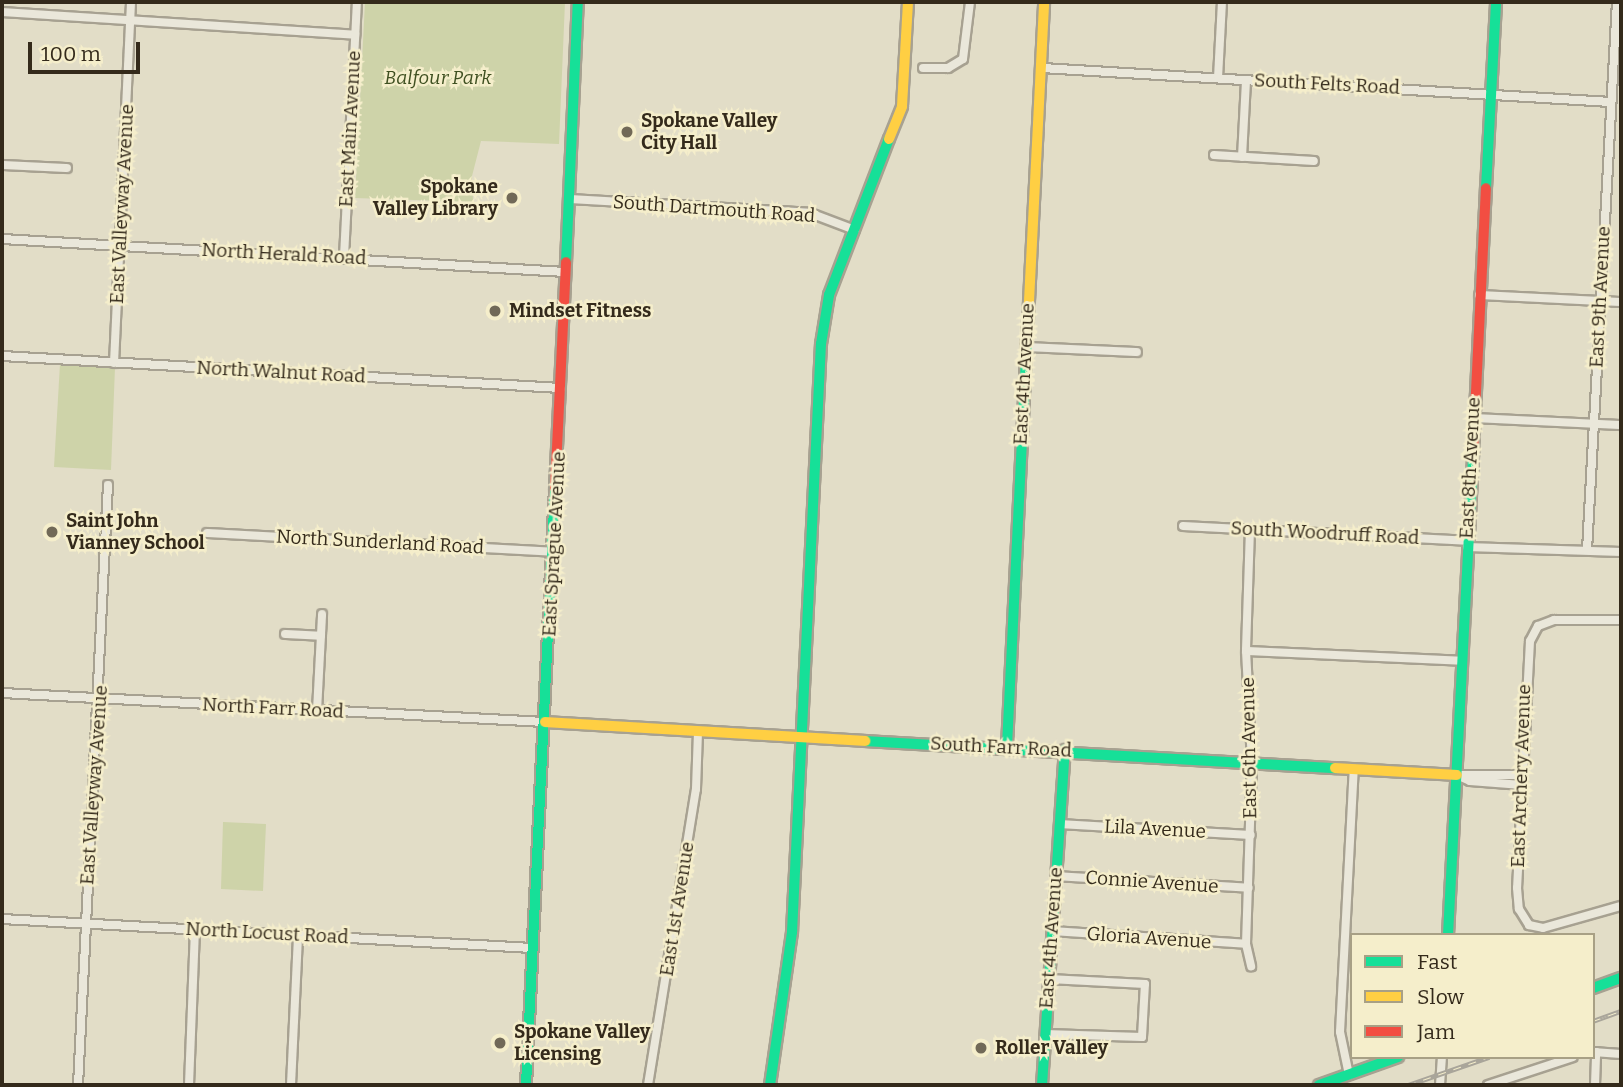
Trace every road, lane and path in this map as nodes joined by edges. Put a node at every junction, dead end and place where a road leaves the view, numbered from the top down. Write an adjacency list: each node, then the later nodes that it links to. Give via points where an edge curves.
1 (131, 2): 11 (street, East Valleyway Avenue)
2 (357, 2): 12 (street, East Main Avenue)
3 (578, 2): 24 (street, East Sprague Avenue)
4 (908, 2): 25 (street, via 902,106)
5 (970, 2): 13 (street, via 963,59 948,68)
6 (1044, 2): 14 (street, East 4th Avenue)
7 (1222, 2): 15 (street)
8 (1496, 2): 17 (street, East 8th Avenue)
9 (1617, 2): 18 (street, East 9th Avenue)
10 (2, 12): 11 (street)
11 (131, 19): 12 (street); 27 (street, East Valleyway Avenue)
12 (355, 35): 28 (street, East Main Avenue)
13 (923, 68)
14 (1042, 68): 15 (street, South Felts Road); 33 (street, East 4th Avenue)
15 (1217, 78): 16 (street, South Felts Road)
16 (1246, 80): 17 (street, South Felts Road); 20 (street)
17 (1490, 94): 18 (street, South Felts Road); 30 (street, East 8th Avenue)
18 (1611, 102): 31 (street, East 9th Avenue)
19 (1214, 155): 20 (street)
20 (1242, 157): 21 (street)
21 (1314, 161)
22 (2, 165): 23 (street)
23 (66, 168)
24 (570, 199): 25 (street, South Dartmouth Road, via 810,213); 29 (street, East Sprague Avenue)
25 (855, 230): 60 (street, via 829,295 821,344)
26 (2, 240): 27 (street, North Herald Road)
27 (120, 246): 28 (street, North Herald Road); 36 (street, East Valleyway Avenue)
28 (344, 257): 29 (street, North Herald Road)
29 (566, 272): 37 (street, East Sprague Avenue)
30 (1479, 295): 31 (street); 38 (street, East 8th Avenue)
31 (1599, 301): 32 (street); 39 (street, East 9th Avenue)
32 (1621, 302)
33 (1025, 347): 34 (street); 61 (street, East 4th Avenue)
34 (1137, 352)
35 (2, 356): 36 (street, North Walnut Road)
36 (114, 363): 37 (street, North Walnut Road)
37 (561, 388): 47 (street, East Sprague Avenue)
38 (1473, 418): 39 (street); 45 (street, East 8th Avenue)
39 (1595, 423): 40 (street); 46 (street, East 9th Avenue)
40 (1621, 425)
41 (108, 485): 56 (street, East Valleyway Avenue)
42 (1183, 526): 43 (street, South Woodruff Road)
43 (1250, 529): 45 (street, South Woodruff Road); 53 (street, East 6th Avenue)
44 (206, 533): 47 (street, North Sunderland Road)
45 (1467, 544): 46 (street, South Woodruff Road); 54 (street, East 8th Avenue)
46 (1587, 550): 48 (street, South Woodruff Road)
47 (553, 552): 58 (street, East Sprague Avenue)
48 (1621, 552)
49 (322, 614): 52 (street)
50 (1621, 620): 66 (street, East Archery Avenue, via 1570,617 1538,626 1526,658)
51 (285, 634): 52 (street)
52 (321, 636): 57 (street)
53 (1245, 650): 54 (street); 63 (street, East 6th Avenue)
54 (1463, 661): 65 (street, East 8th Avenue)
55 (2, 693): 56 (street, North Farr Road)
56 (98, 698): 57 (street, North Farr Road); 74 (street, East Valleyway Avenue)
57 (317, 711): 58 (street, North Farr Road)
58 (545, 722): 59 (street, South Farr Road); 80 (street, East Sprague Avenue)
59 (698, 732): 60 (street, South Farr Road); 96 (street, East 1st Avenue, via 692,812)
60 (803, 736): 61 (street, South Farr Road); 97 (street, via 792,932)
61 (1007, 747): 62 (street, South Farr Road)
62 (1065, 750): 63 (street, South Farr Road); 68 (street, East 4th Avenue)
63 (1252, 763): 64 (street, South Farr Road); 69 (street, East 6th Avenue)
64 (1354, 769): 65 (street, South Farr Road); 91 (street, via 1339,1032)
65 (1457, 775): 66 (street, South Farr Road); 67 (street, South Farr Road, via 1470,781); 77 (street, East 8th Avenue)
66 (1522, 775): 67 (street, East Archery Avenue)
67 (1522, 785): 72 (street, East Archery Avenue, via 1518,909 1529,925 1557,928)
68 (1059, 824): 69 (street, Lila Avenue); 70 (street, East 4th Avenue)
69 (1251, 835): 71 (street, East 6th Avenue)
70 (1055, 876): 71 (street, Connie Avenue); 76 (street, East 4th Avenue)
71 (1249, 888): 79 (street, East 6th Avenue)
72 (1621, 906)
73 (2, 919): 74 (street, North Locust Road)
74 (86, 923): 75 (street, North Locust Road); 92 (street, East Valleyway Avenue)
75 (195, 930): 78 (street, North Locust Road); 93 (street)
76 (1052, 931): 79 (street, Gloria Avenue); 83 (street, East 4th Avenue)
77 (1448, 933)
78 (298, 934): 80 (street, North Locust Road); 94 (street)
79 (1246, 944): 81 (street, East 6th Avenue)
80 (532, 948): 95 (street, East Sprague Avenue)
81 (1251, 967)
82 (1621, 978): 84 (street)
83 (1049, 979): 85 (street, East 4th Avenue); 85 (street, via 1144,984 1142,1037)
84 (1595, 987)
85 (1045, 1034): 98 (street, East 4th Avenue)
86 (1595, 1052): 87 (street); 102 (street)
87 (1621, 1054)
88 (1393, 1059): 91 (street)
89 (1442, 1059): 100 (street)
90 (1567, 1059): 101 (street)
91 (1349, 1075): 99 (street)
92 (78, 1085)
93 (189, 1085)
94 (291, 1085)
95 (526, 1085)
96 (648, 1085)
97 (770, 1085)
98 (1042, 1085)
99 (1318, 1085)
100 (1440, 1085)
101 (1488, 1085)
102 (1595, 1085)

